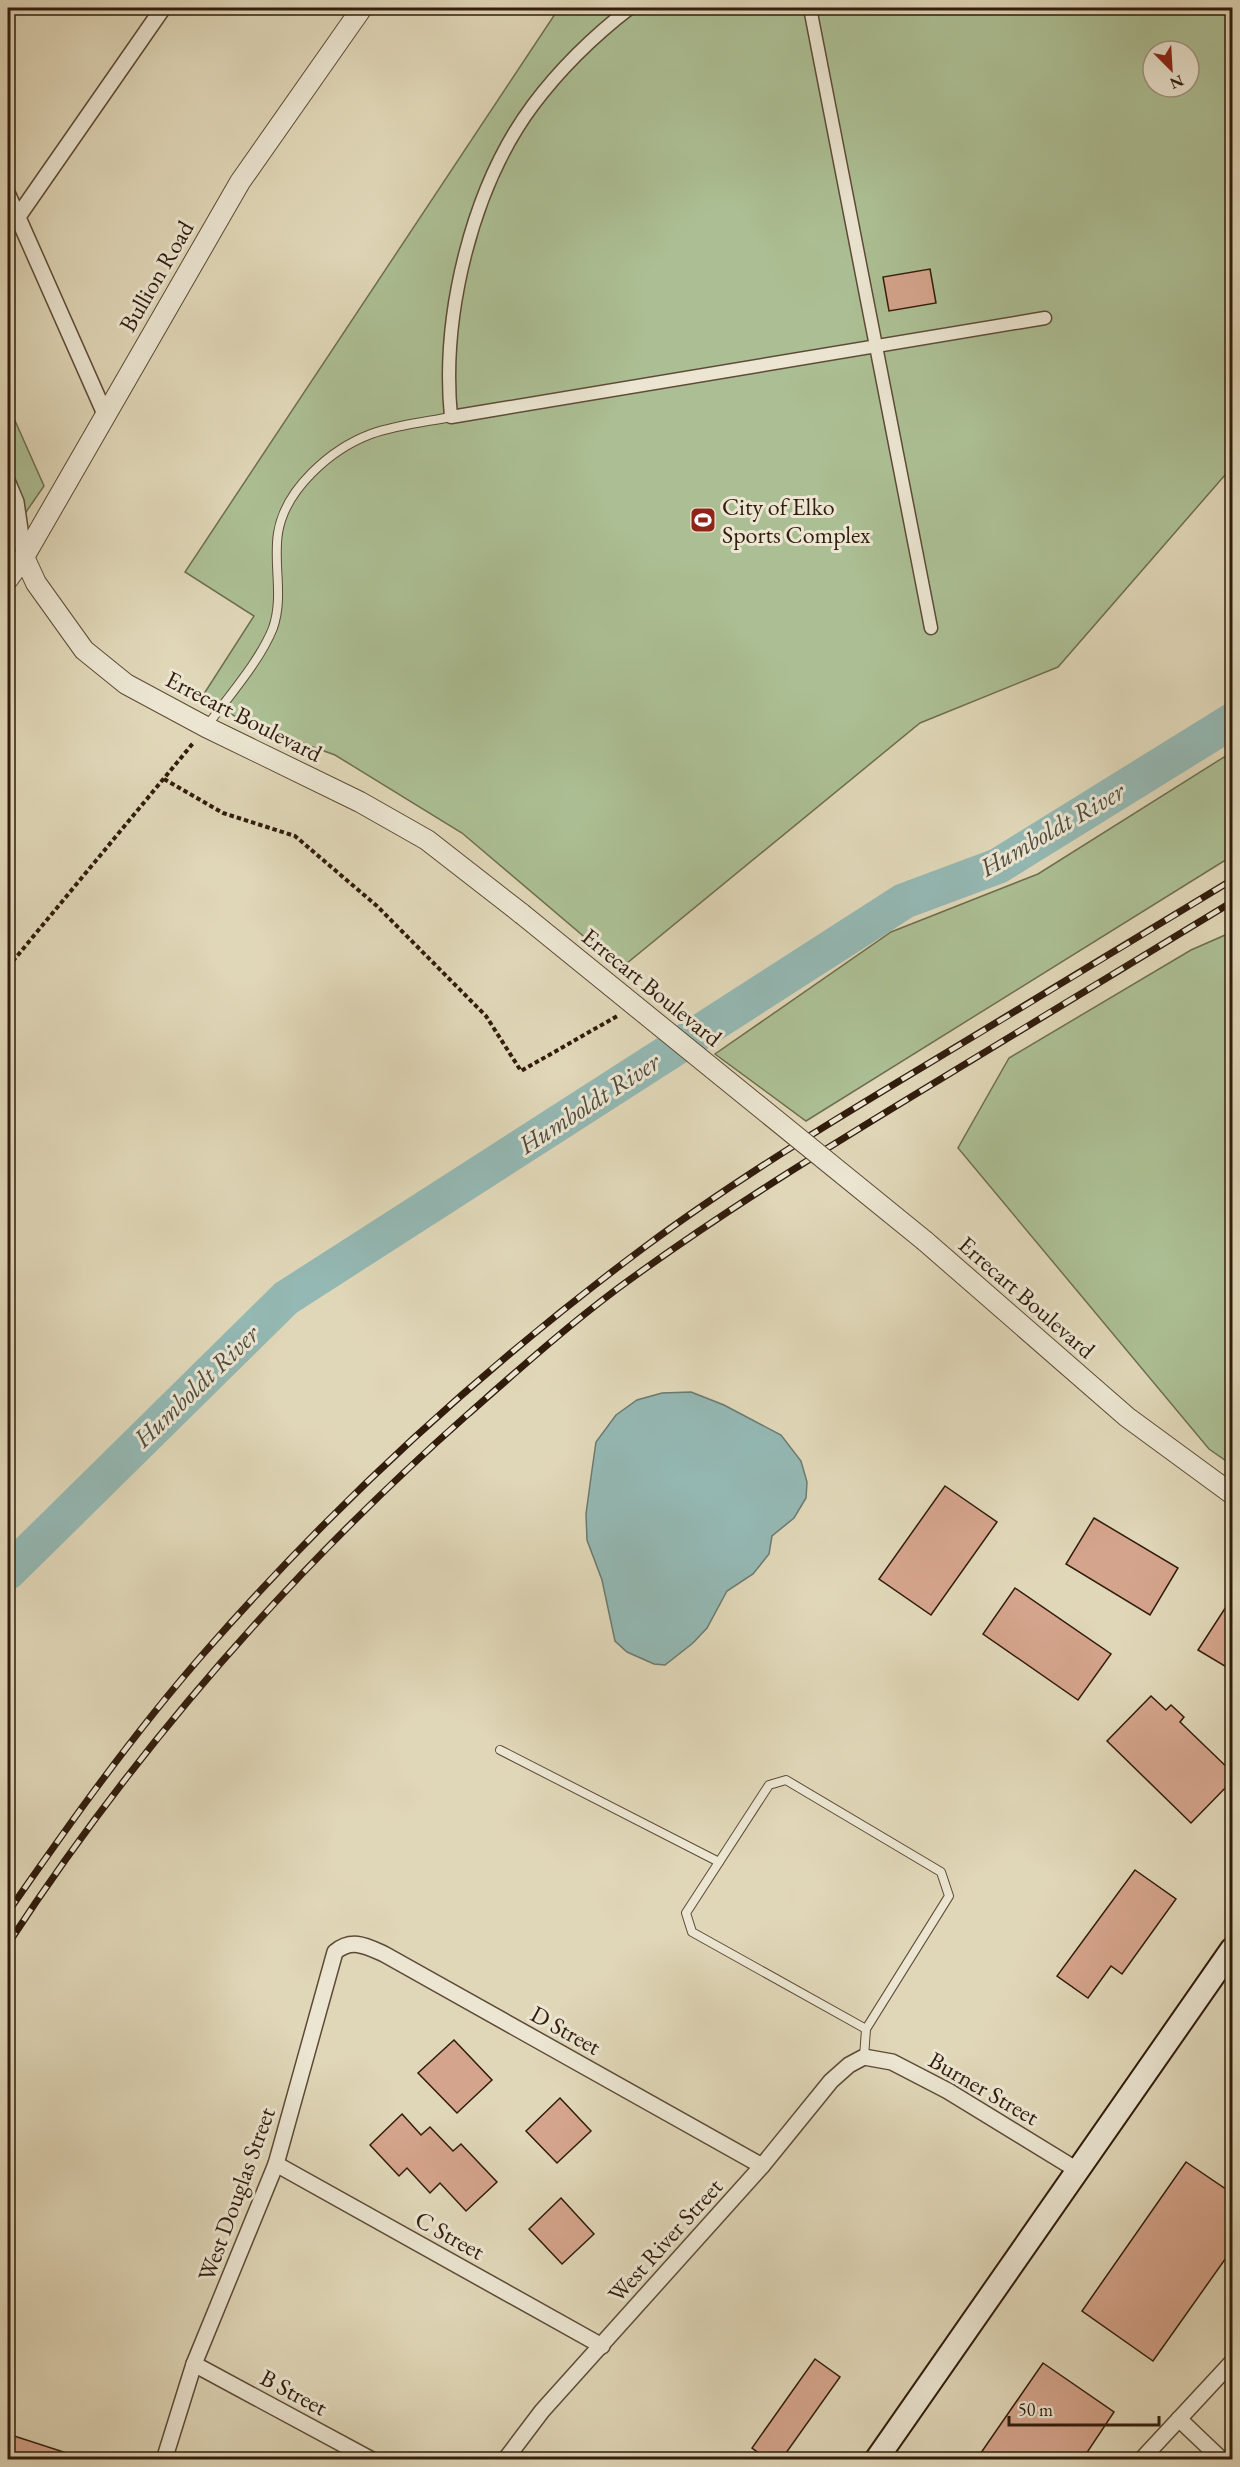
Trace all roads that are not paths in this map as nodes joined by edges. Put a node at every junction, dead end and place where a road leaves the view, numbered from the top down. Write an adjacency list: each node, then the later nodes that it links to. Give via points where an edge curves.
1 (163, 8): 6 (street)
2 (362, 8): 9 (street, Bullion Road, via 240,182)
3 (630, 8): 10 (street, via 550,84 511,139 492,176 457,298 448,374)
4 (810, 8): 8 (street)
5 (8, 195): 6 (street)
6 (17, 218): 9 (street)
7 (1045, 318): 8 (street)
8 (876, 346): 10 (street); 14 (street)
9 (105, 414): 12 (street, Bullion Road)
10 (451, 417): 15 (lane, via 360,439 327,461 300,489 285,510 278,533 279,585 273,627)
11 (8, 483): 12 (street, via 16,502)
12 (24, 557): 13 (street, Bullion Road); 15 (street, Errecart Boulevard, via 36,583 84,650 126,684)
13 (8, 579)
14 (931, 628)
15 (206, 728): 16 (street, Errecart Boulevard, bridge, via 360,802 427,840 925,1241 1127,1417)
16 (1233, 1494)
17 (500, 1750): 18 (lane)
18 (719, 1862): 21 (lane, via 686,1912 692,1932); 21 (lane, via 769,1785 786,1779 941,1872 950,1896)
19 (344, 1944): 23 (street, West Douglas Street, via 335,1952); 24 (street, D Street, via 360,1944 384,1954)
20 (1233, 1948): 25 (main road)
21 (866, 2029): 22 (lane)
22 (864, 2057): 24 (street, West River Street, via 831,2081); 25 (street, Burner Street, via 892,2062 948,2091)
23 (276, 2164): 26 (street, C Street); 28 (street, West Douglas Street)
24 (762, 2166): 26 (street, West River Street)
25 (1077, 2170): 33 (main road)
26 (602, 2346): 32 (street, West River Street, via 542,2411)
27 (1233, 2362): 29 (street)
28 (194, 2364): 30 (street, West Douglas Street); 31 (street, B Street)
29 (1179, 2419): 34 (street); 35 (street)
30 (164, 2460)
31 (372, 2460)
32 (505, 2460)
33 (876, 2460)
34 (1141, 2460)
35 (1222, 2460)

